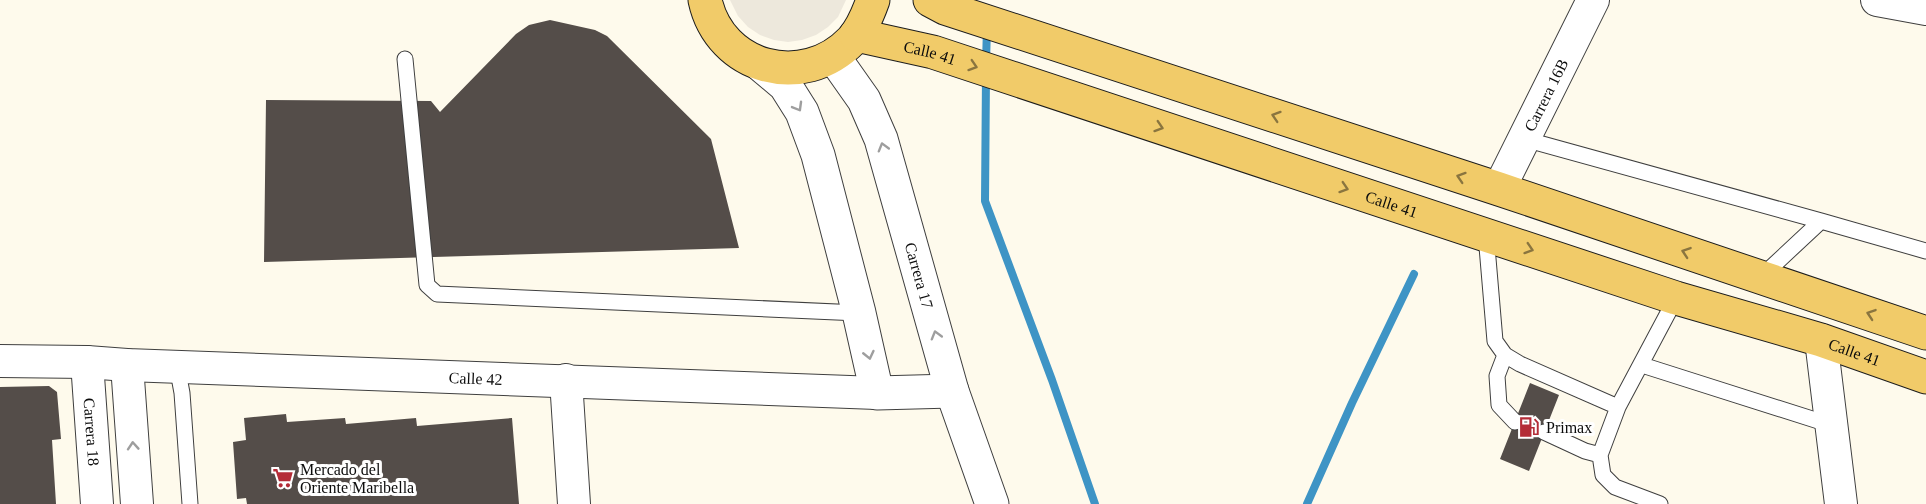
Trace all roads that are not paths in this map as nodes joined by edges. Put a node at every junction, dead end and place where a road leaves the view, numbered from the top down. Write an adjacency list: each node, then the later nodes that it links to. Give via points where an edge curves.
1 (705, 0): 9 (main road, via 715,27 727,42)
2 (873, 0): 7 (main road, via 866,18)
3 (930, 0): 11 (main road, one-way to 3)
4 (1593, 0): 10 (street, Carrera 16B)
5 (1888, 1): 6 (street)
6 (1926, 9)
7 (844, 46): 9 (main road, via 815,64 797,68); 13 (main road, Calle 41, one-way to 13, via 933,52); 28 (street, Carrera 17, one-way to 7, via 881,138)
8 (405, 59): 17 (lane, via 427,285 437,294)
9 (760, 64): 17 (street, one-way to 17, via 785,85 802,112 818,155)
10 (1524, 139): 11 (street, Carrera 16B); 12 (lane)
11 (1499, 189): 15 (main road, one-way to 11)
12 (1821, 221): 14 (lane); 15 (lane)
13 (1486, 235): 16 (main road, Calle 41, one-way to 16); 20 (lane, via 1495,341)
14 (1926, 251)
15 (1761, 277): 18 (main road, one-way to 15)
16 (1676, 298): 19 (main road, Calle 41); 23 (lane)
17 (859, 313): 29 (street, one-way to 29)
18 (1926, 333)
19 (1821, 340): 26 (main road, Calle 41); 32 (street)
20 (1505, 355): 30 (lane); 31 (lane, via 1497,376 1499,405)
21 (0, 361): 22 (street, Calle 42)
22 (87, 362): 24 (street, Calle 42); 35 (street, Carrera 18)
23 (1642, 364): 30 (lane); 32 (lane)
24 (127, 365): 25 (street, Calle 42); 36 (street, one-way to 24)
25 (177, 366): 27 (street, Calle 42); 37 (lane)
26 (1926, 377)
27 (566, 380): 29 (street, Calle 42); 38 (street)
28 (952, 392): 29 (street, Calle 42); 39 (street, Carrera 17)
29 (877, 393)
30 (1618, 407): 34 (lane)
31 (1515, 422)
32 (1831, 425): 41 (street)
33 (1544, 432): 34 (lane)
34 (1600, 455): 40 (lane, via 1603,476 1615,487)
35 (97, 504)
36 (136, 504)
37 (190, 504)
38 (574, 504)
39 (992, 504)
40 (1660, 504)
41 (1841, 504)

